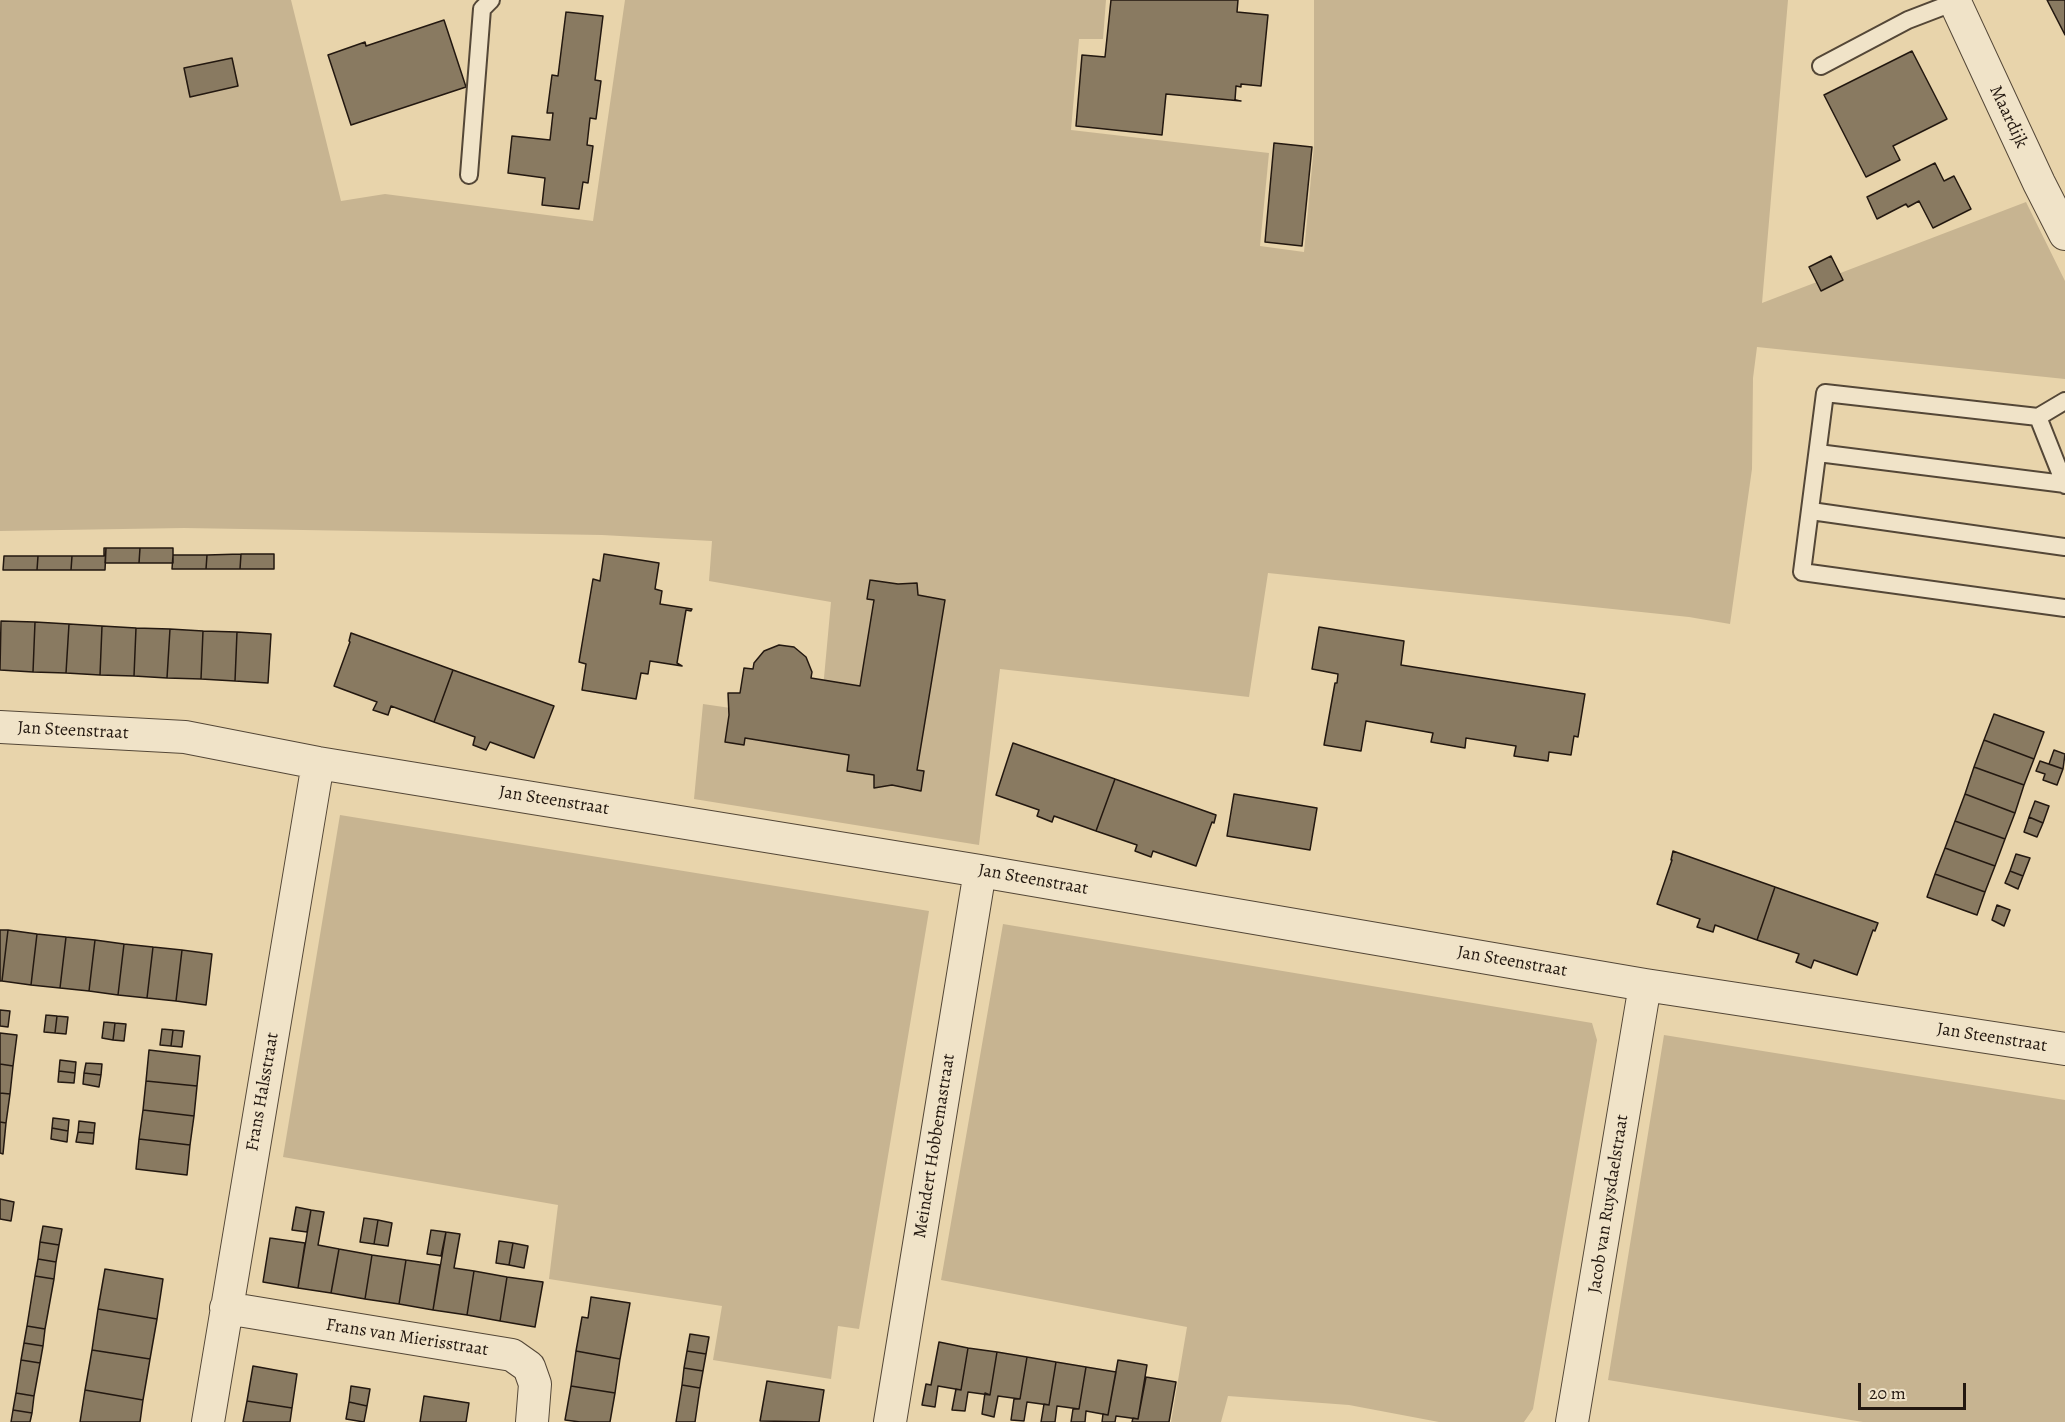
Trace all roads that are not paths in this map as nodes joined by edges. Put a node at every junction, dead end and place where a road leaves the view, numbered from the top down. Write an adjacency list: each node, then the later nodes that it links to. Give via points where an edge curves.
1 (491, 0): 4 (lane, via 482,9)
2 (1955, 1): 3 (lane, via 1908,20); 5 (street, Maardijk)
3 (1821, 66)
4 (469, 175)
5 (2065, 234)
6 (2065, 402): 7 (lane)
7 (2038, 417): 8 (lane, via 1825,393); 9 (lane)
8 (1818, 453): 9 (lane); 10 (lane)
9 (2065, 485)
10 (1811, 511): 11 (lane); 12 (lane, via 1802,572)
11 (2065, 547)
12 (2065, 608)
13 (0, 727): 14 (street, Jan Steenstraat, via 185,737)
14 (318, 763): 15 (street, Jan Steenstraat); 18 (street, Frans Halsstraat)
15 (980, 871): 16 (street, Jan Steenstraat); 21 (street, Meindert Hobbemastraat)
16 (1645, 985): 17 (street, Jan Steenstraat); 22 (street, Jacob van Ruysdaelstraat)
17 (2065, 1049)
18 (226, 1308): 19 (street, Frans Halsstraat); 20 (street, Frans van Mierisstraat, via 513,1355 529,1367 536,1384)
19 (208, 1422)
20 (532, 1422)
21 (890, 1422)
22 (1572, 1422)

